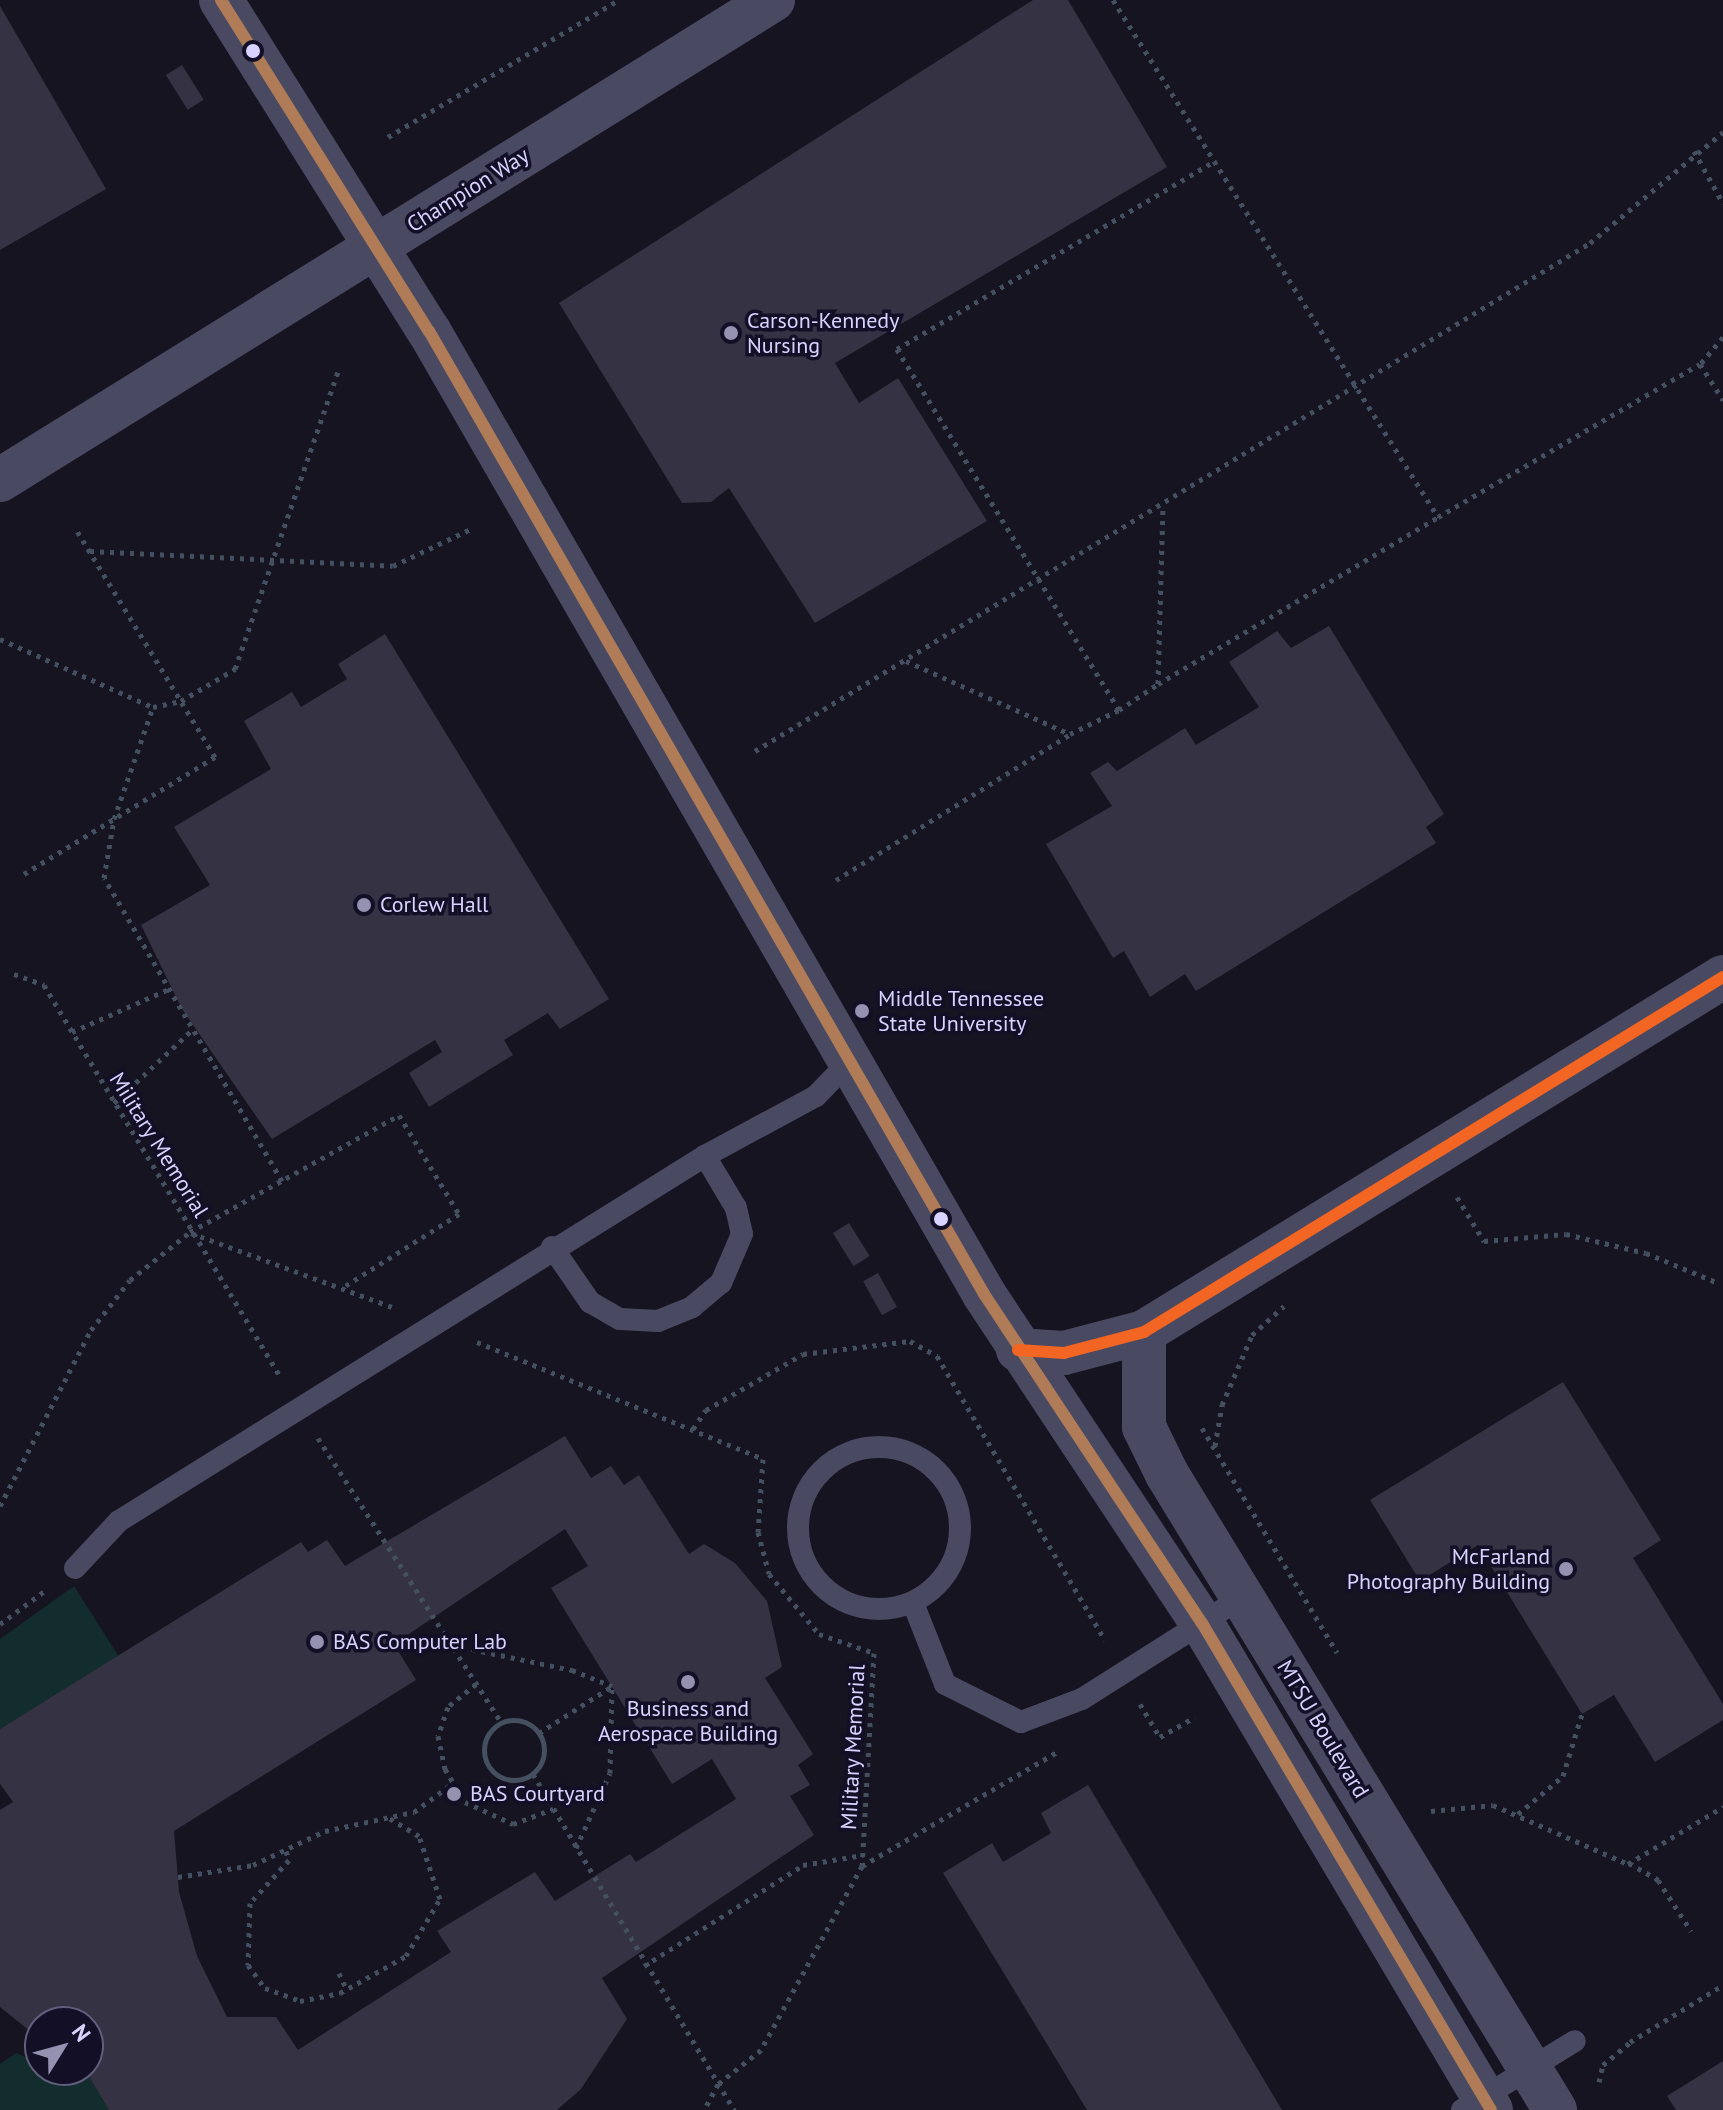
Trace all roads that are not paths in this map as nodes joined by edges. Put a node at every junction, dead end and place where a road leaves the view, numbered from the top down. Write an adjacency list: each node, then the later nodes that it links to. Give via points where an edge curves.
1 (221, 0): 3 (street)
2 (773, 0): 3 (street, Champion Way)
3 (378, 247): 4 (street, Champion Way); 6 (street)
4 (0, 480)
5 (1723, 977): 9 (street)
6 (848, 1063): 7 (lane, via 816,1096); 10 (street)
7 (705, 1156): 8 (lane); 8 (lane, via 736,1208 742,1234 721,1283 692,1307 658,1321 620,1319 590,1302)
8 (552, 1247): 11 (lane, via 119,1521)
9 (1144, 1332): 10 (street, via 1064,1353); 12 (street, MTSU Boulevard, via 1144,1427)
10 (1018, 1350): 14 (street)
11 (75, 1568)
12 (1243, 1597): 14 (lane); 16 (street, MTSU Boulevard)
13 (913, 1603): 13 (lane, via 951,1567 960,1542 951,1490 912,1454 860,1449 815,1478 802,1502 802,1555 835,1597 887,1610); 14 (lane, via 945,1684 1021,1722 1124,1673)
14 (1202, 1623): 17 (street)
15 (1575, 2041): 16 (lane)
16 (1530, 2068): 17 (lane); 18 (street, MTSU Boulevard)
17 (1479, 2106)
18 (1555, 2110)

